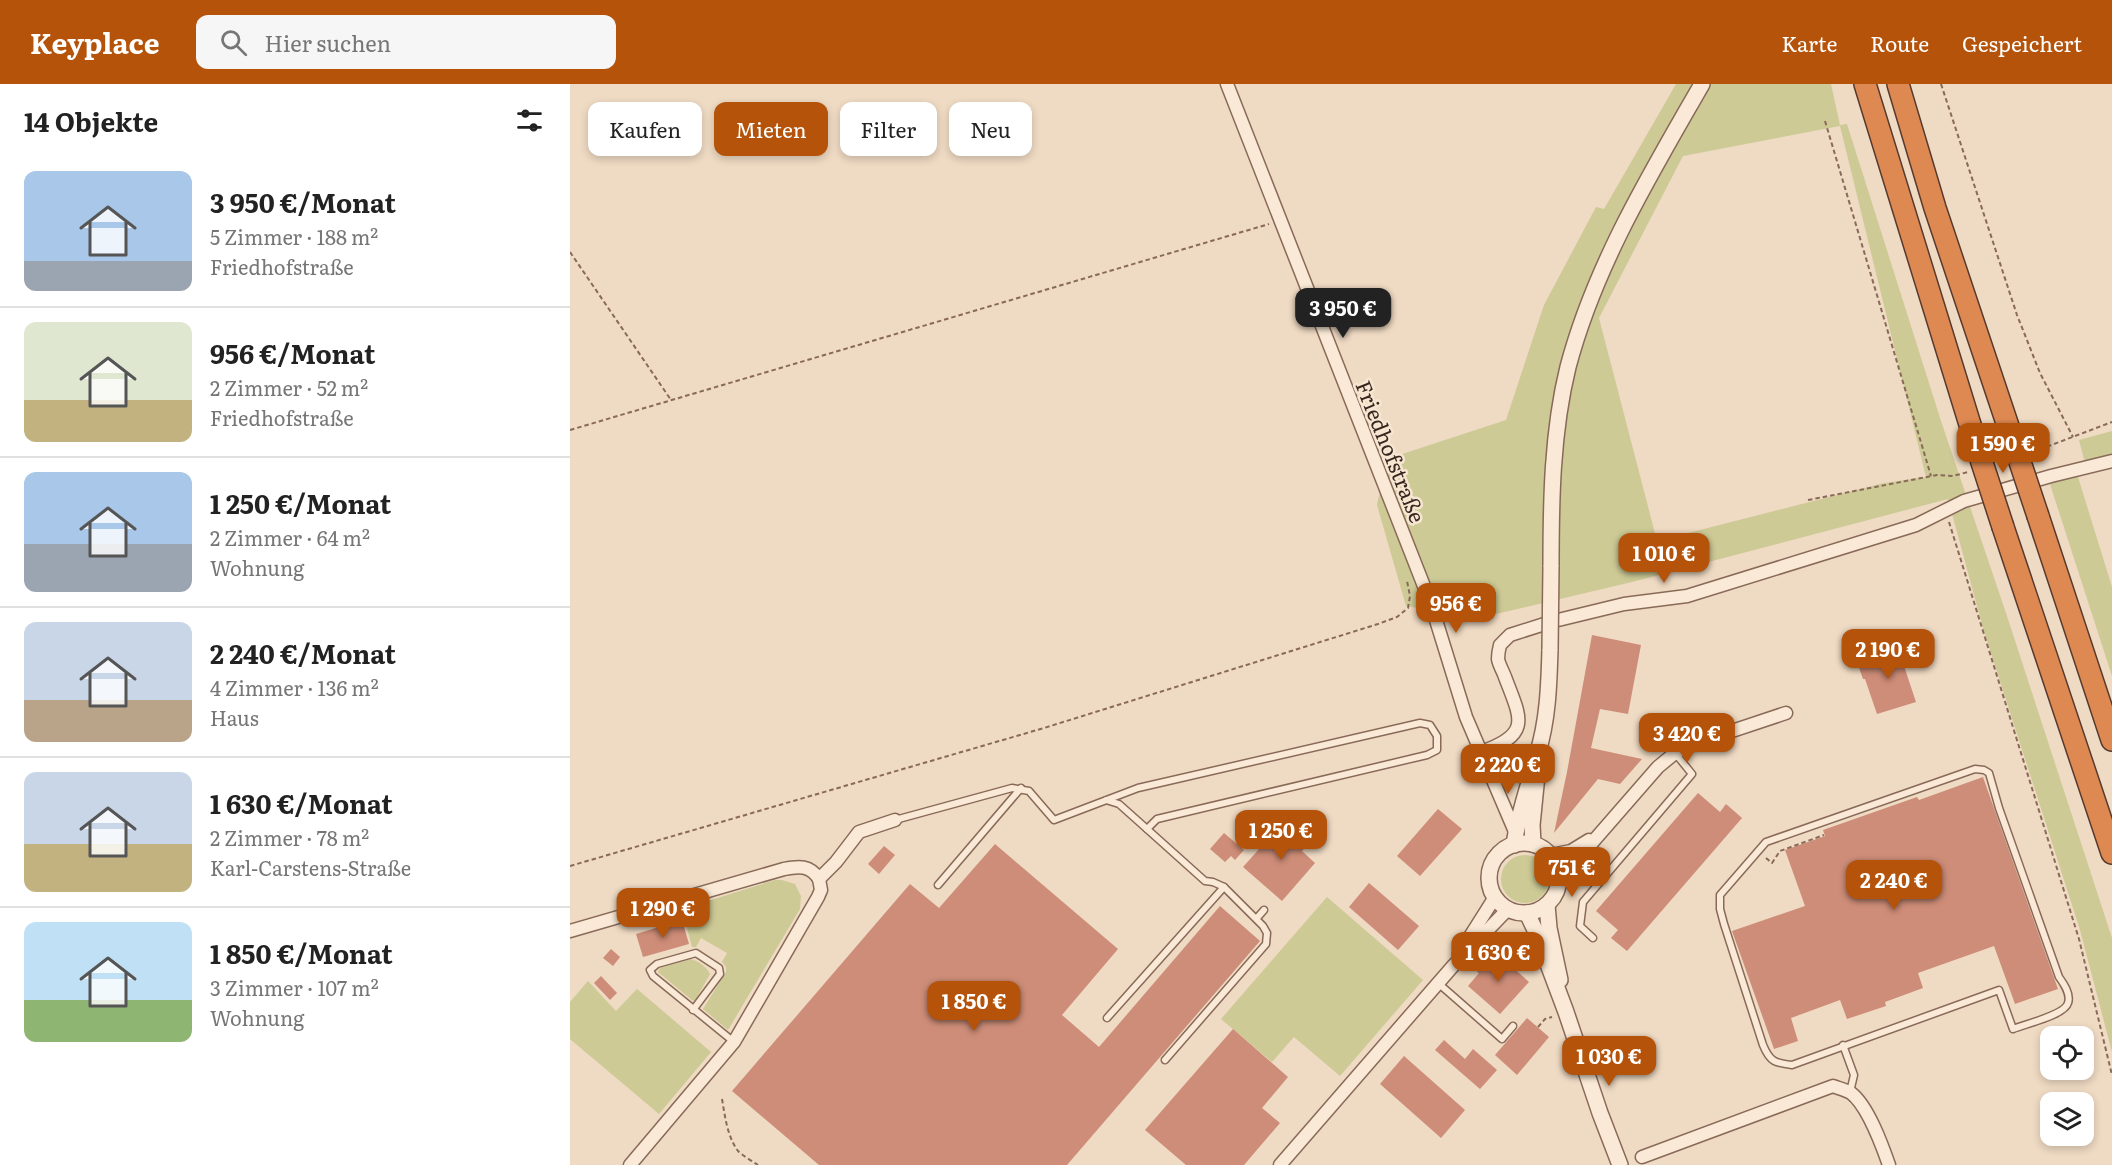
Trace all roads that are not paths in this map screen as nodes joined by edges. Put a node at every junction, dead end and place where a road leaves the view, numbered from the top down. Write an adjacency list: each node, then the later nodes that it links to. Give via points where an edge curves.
1 (1227, 84): 8 (street, Friedhofstraße, via 1431,604 1466,717)
2 (1702, 84): 10 (street, bridge, via 1609,253 1568,367 1555,450 1550,649)
3 (1865, 84): 18 (highway, bridge, via 1976,444)
4 (1898, 84): 7 (highway, bridge, via 1935,208)
5 (2112, 461): 8 (street, via 1964,501 1916,525 1687,596 1624,604 1510,636 1500,645 1498,659 1519,716 1517,729 1504,743)
6 (1786, 713): 9 (street)
7 (2112, 741)
8 (1481, 752): 16 (street, Friedhofstraße)
9 (1675, 753): 15 (street); 31 (lane, via 1692,774 1583,902 1580,926)
10 (1538, 754): 16 (street); 17 (street)
11 (1021, 788): 12 (lane, via 1037,798 1054,820); 13 (lane); 22 (lane)
12 (1106, 800): 14 (lane, via 1119,804); 14 (lane, via 1138,788 1420,723 1430,725 1437,736 1437,750 1427,755 1157,819)
13 (896, 820): 21 (street, via 859,832)
14 (1147, 829): 23 (lane, via 1205,881)
15 (1600, 833): 19 (street, via 1571,851); 20 (street)
16 (1515, 839): 17 (street); 24 (street, via 1492,866 1491,887)
17 (1533, 844): 19 (street)
18 (2112, 853)
19 (1551, 855): 20 (street)
20 (1559, 875): 25 (street, via 1557,892)
21 (819, 879): 30 (street, via 810,868 783,869); 38 (street, via 818,897)
22 (938, 885)
23 (1224, 887): 29 (lane); 36 (lane)
24 (1495, 897): 26 (street); 32 (street)
25 (1547, 905): 28 (street); 35 (street)
26 (1509, 909): 28 (street); 32 (street)
27 (1264, 910): 29 (lane)
28 (1527, 913): 35 (street)
29 (1257, 918): 40 (lane, via 1267,933 1266,944)
30 (570, 931)
31 (1593, 938)
32 (1453, 966): 33 (street)
33 (1438, 983): 37 (lane, via 1502,1039); 44 (street)
34 (693, 1010): 34 (lane, via 653,976 652,967 696,953 719,968 720,974); 38 (lane)
35 (1566, 1012): 45 (street)
36 (1107, 1018)
37 (1513, 1026)
38 (734, 1042): 43 (street)
39 (1843, 1046): 39 (lane, via 1999,990 2013,1029 2062,1012 2068,1005 2069,996 1989,773 1984,770 1975,769 1766,842 1720,895 1724,924 1767,1055 1777,1064 1792,1065); 41 (lane, via 1854,1075)
40 (1165, 1060)
41 (1850, 1093): 42 (street, via 1833,1086); 46 (street, via 1862,1105)
42 (1642, 1157)
43 (630, 1165)
44 (1280, 1165)
45 (1620, 1165)
46 (1888, 1165)

